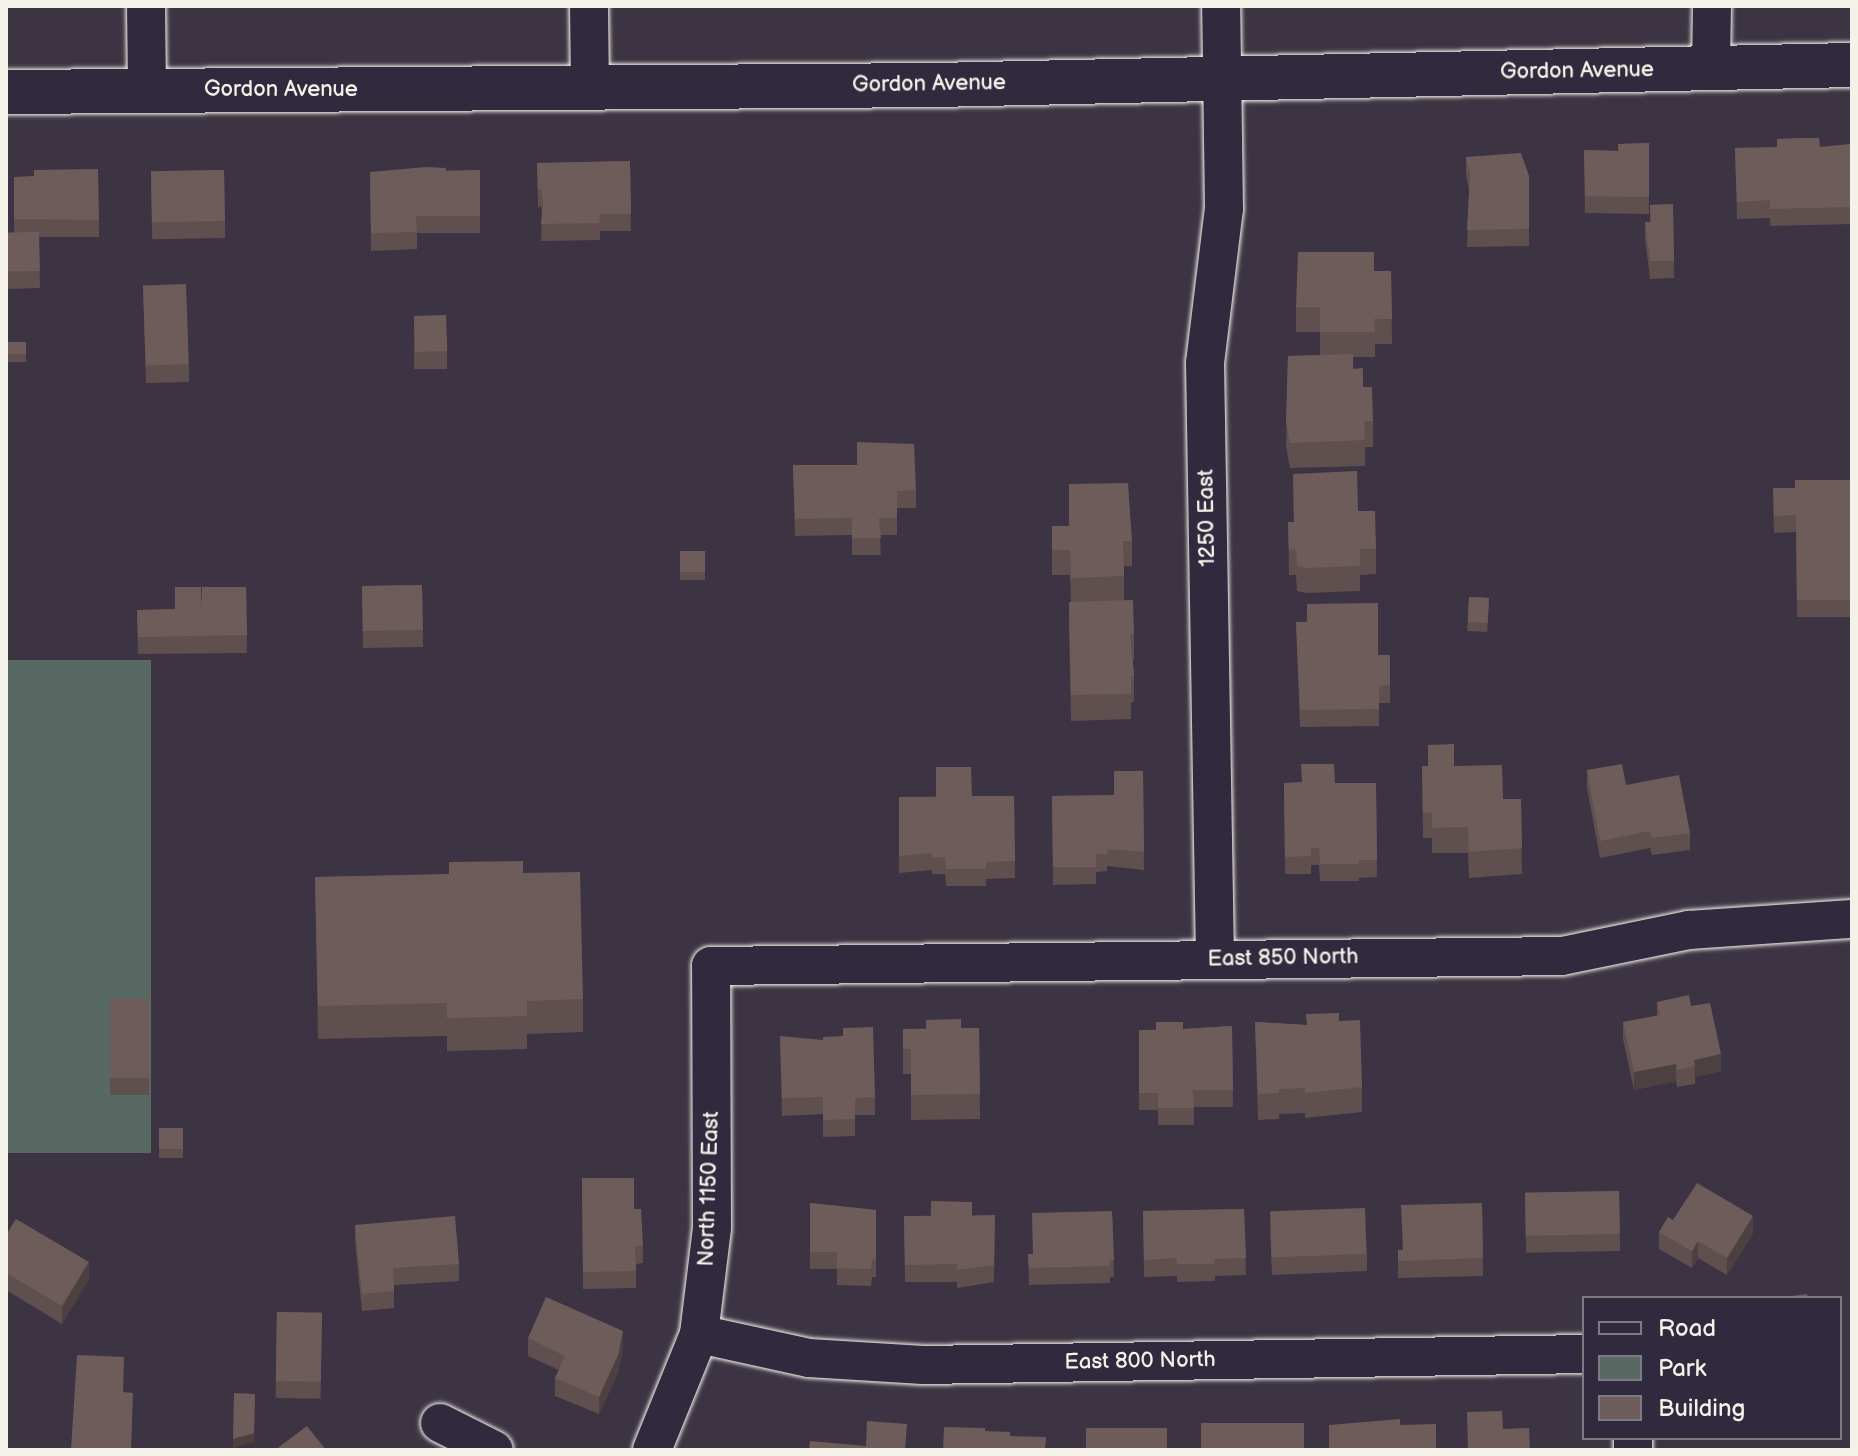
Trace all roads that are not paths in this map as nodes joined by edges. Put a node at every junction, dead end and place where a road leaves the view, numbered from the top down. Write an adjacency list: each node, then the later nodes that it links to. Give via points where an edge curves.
1 (146, 6): 9 (street)
2 (589, 6): 8 (street)
3 (1221, 6): 7 (street, 1250 East)
4 (1712, 6): 6 (street)
5 (1852, 65): 6 (main road, Gordon Avenue)
6 (1711, 68): 7 (main road, Gordon Avenue)
7 (1222, 78): 8 (main road, Gordon Avenue); 12 (street, 1250 East, via 1224,219 1205,363)
8 (590, 88): 9 (main road, Gordon Avenue)
9 (147, 91): 10 (main road, Gordon Avenue)
10 (6, 92)
11 (1852, 919): 12 (street, East 850 North, via 1689,930 1562,956)
12 (1215, 959): 13 (street, East 850 North)
13 (711, 966): 14 (street, North 1150 East, via 712,1228)
14 (699, 1334): 15 (street, East 800 North, via 809,1358 923,1365); 18 (street, North 1150 East)
15 (1582, 1354)
16 (440, 1423): 17 (street)
17 (494, 1450)
18 (652, 1450)

